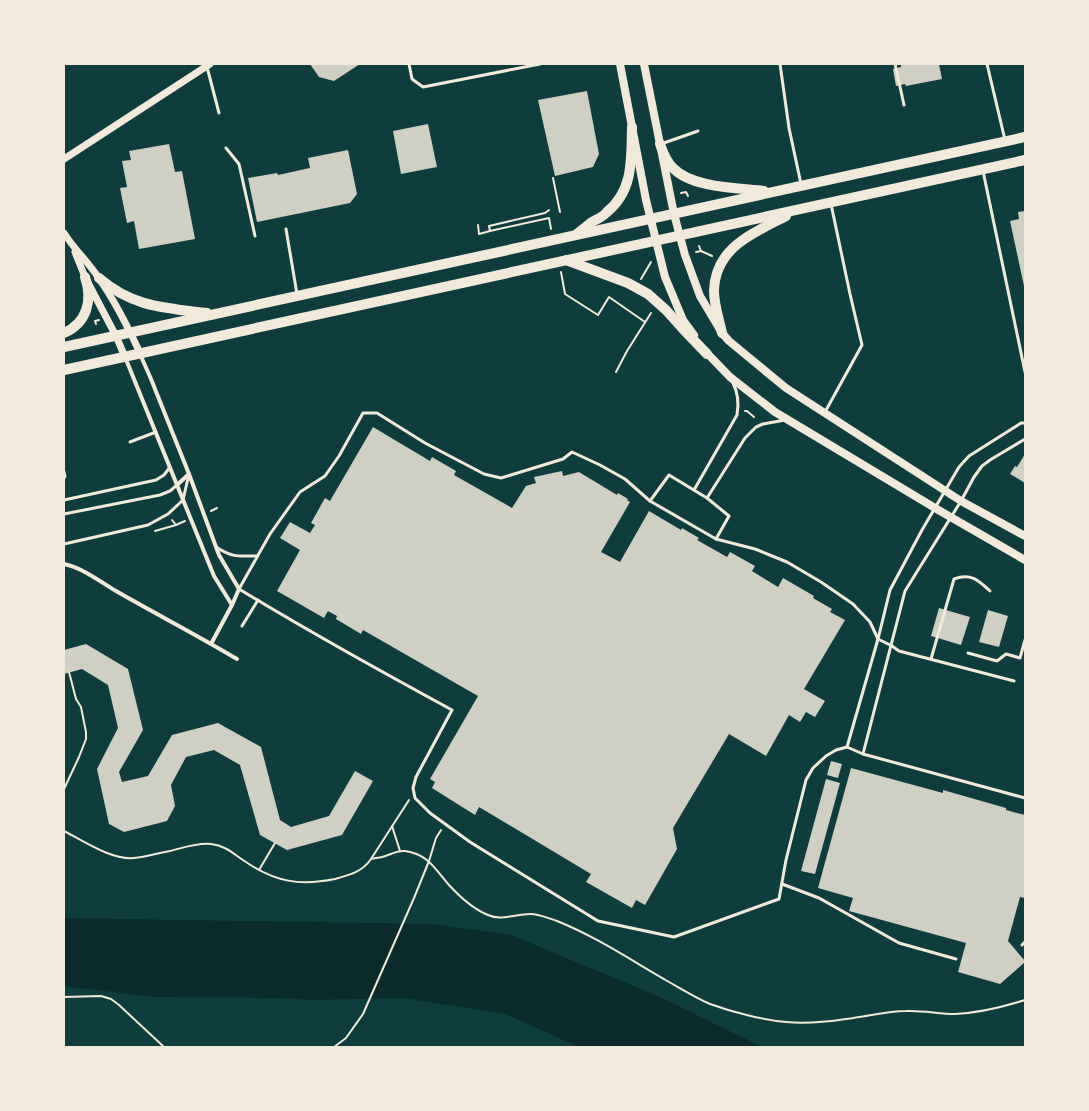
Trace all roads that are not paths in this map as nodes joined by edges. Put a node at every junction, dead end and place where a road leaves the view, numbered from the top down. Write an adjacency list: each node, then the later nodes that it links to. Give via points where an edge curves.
1 (409, 64): 2 (lane, via 412,79 423,87)
2 (540, 64)
3 (620, 64): 11 (main road)
4 (644, 64): 15 (main road)
5 (780, 64): 20 (lane)
6 (895, 64): 9 (lane)
7 (987, 64): 14 (lane)
8 (209, 65): 10 (lane); 17 (street)
9 (904, 104)
10 (219, 114)
11 (632, 127): 25 (main road); 28 (main road, via 631,166 620,199 607,213)
12 (698, 131): 15 (lane)
13 (1025, 137): 14 (main road)
14 (1005, 142): 20 (main road)
15 (660, 144): 21 (main road, via 674,170 688,179 708,185); 24 (main road)
16 (226, 148): 30 (lane, via 239,164)
17 (64, 159)
18 (1025, 160): 19 (main road)
19 (983, 169): 22 (main road); 47 (lane)
20 (801, 186): 21 (main road)
21 (772, 192): 24 (main road)
22 (830, 202): 23 (main road); 49 (lane, via 862,345)
23 (797, 210): 29 (main road); 40 (main road, via 742,240 721,262 714,292)
24 (674, 214): 25 (main road); 29 (main road)
25 (650, 219): 28 (main road); 31 (main road)
26 (286, 229): 36 (lane)
27 (64, 233): 32 (street)
28 (576, 235): 36 (main road)
29 (680, 235): 31 (main road); 40 (main road, via 700,296)
30 (255, 236)
31 (656, 240): 33 (main road); 44 (main road, via 665,277 683,320)
32 (72, 244): 34 (street); 35 (street)
33 (566, 260): 43 (main road); 44 (main road, via 628,283 648,294)
34 (86, 277): 39 (main road, via 89,292 87,307 80,321); 41 (street)
35 (99, 278): 37 (main road, via 108,286 141,302); 38 (street)
36 (298, 296): 37 (main road)
37 (217, 314): 38 (main road)
38 (130, 332): 41 (main road); 43 (street)
39 (64, 333)
40 (722, 333): 49 (main road, via 786,388)
41 (116, 336): 42 (main road); 45 (street)
42 (64, 347)
43 (140, 353): 45 (main road); 57 (street)
44 (707, 354): 48 (main road)
45 (125, 356): 46 (main road); 52 (street)
46 (64, 370)
47 (1025, 372)
48 (730, 377): 50 (main road); 60 (lane, via 738,397 737,415)
49 (824, 413): 61 (main road)
50 (788, 419): 62 (lane, via 763,424 750,432); 67 (main road)
51 (1025, 424): 61 (lane, via 1021,423 969,456)
52 (156, 432): 54 (lane); 55 (street)
53 (1025, 439): 66 (lane, via 982,466)
54 (130, 442)
55 (170, 467): 59 (street); 63 (lane, via 156,480)
56 (64, 472): 58 (lane)
57 (189, 474): 59 (street); 64 (lane); 73 (street)
58 (64, 478)
59 (177, 485): 64 (street); 68 (lane, via 160,495)
60 (694, 490): 62 (lane); 65 (lane, via 669,475)
61 (945, 490): 66 (main road); 67 (lane)
62 (707, 498): 71 (lane, via 729,516)
63 (64, 500)
64 (183, 500): 72 (lane, via 168,514 148,525); 80 (street, via 214,576)
65 (650, 501): 71 (lane); 74 (lane, via 625,479 572,452 563,460 501,478 484,474 376,413 363,412 325,476 300,492)
66 (961, 501): 69 (lane); 70 (main road)
67 (935, 508): 69 (main road); 82 (lane, via 890,590)
68 (64, 514)
69 (951, 517): 75 (main road); 85 (lane, via 905,591)
70 (1025, 536)
71 (716, 539): 82 (lane, via 761,551 787,562 821,582 853,604 870,622)
72 (64, 544)
73 (216, 546): 74 (lane, via 233,556); 77 (street)
74 (257, 556): 77 (lane)
75 (1025, 560)
76 (64, 564): 84 (street, via 94,577)
77 (239, 589): 79 (lane); 80 (street)
78 (990, 590): 88 (lane, via 976,578 962,576 954,579)
79 (258, 600): 81 (lane); 93 (lane, via 452,710 416,777 413,788 415,798 430,813 470,842 598,921 674,936 779,899)
80 (232, 605): 84 (street)
81 (242, 626)
82 (878, 639): 85 (lane); 90 (lane)
83 (1025, 640): 86 (lane, via 1020,658 1006,654 997,661)
84 (211, 644): 87 (street)
85 (892, 646): 88 (lane, via 899,651); 91 (lane)
86 (968, 653)
87 (237, 659)
88 (931, 659): 89 (lane)
89 (1014, 681)
90 (847, 747): 91 (lane); 93 (lane, via 826,756 813,768 806,780)
91 (863, 754): 92 (lane)
92 (1025, 798)
93 (782, 884): 94 (lane, via 819,898 898,943)
94 (956, 959)

